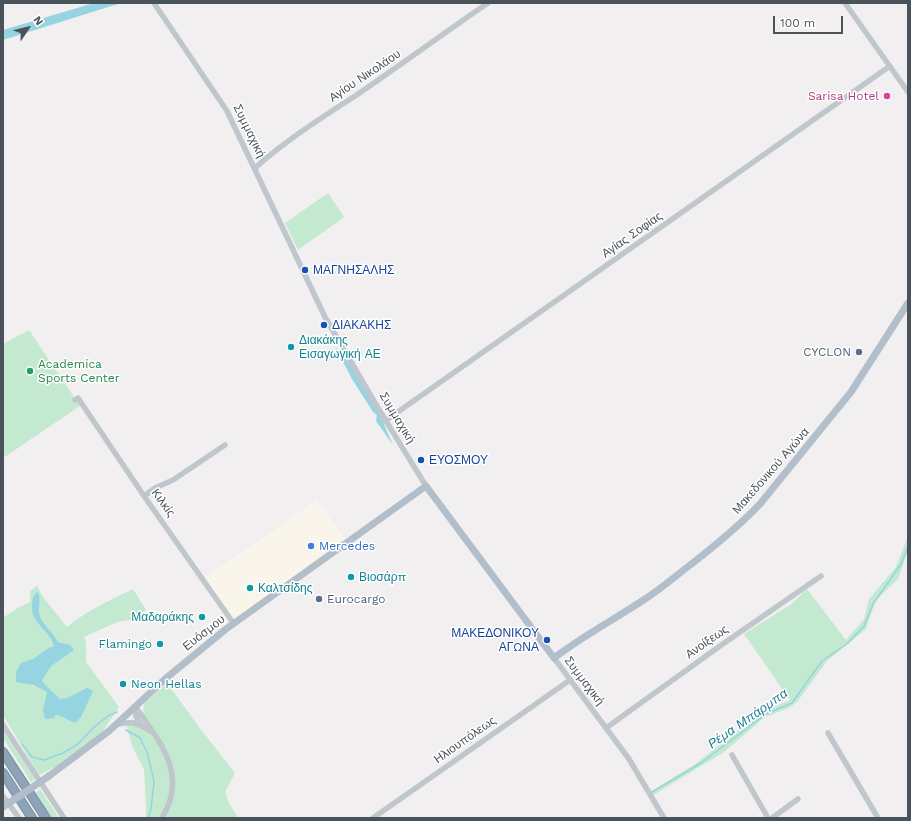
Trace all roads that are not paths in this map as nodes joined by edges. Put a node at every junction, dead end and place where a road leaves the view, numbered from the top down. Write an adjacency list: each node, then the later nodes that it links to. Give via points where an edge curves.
1 (154, 3): 6 (street, Συμμαχική, via 227,111)
2 (488, 3): 6 (street, Αγίου Νικολάου, via 279,148)
3 (845, 3): 4 (street)
4 (890, 66): 5 (street); 9 (street, Αγίας Σοφίας)
5 (908, 92)
6 (255, 168): 9 (street, Συμμαχική, via 325,317)
7 (908, 303): 15 (main road, Μακεδονικού Αγώνα, via 852,392 748,517 656,592 595,629)
8 (75, 400): 12 (street, Κιλκίς, via 78,398)
9 (385, 420): 11 (street, Συμμαχική)
10 (225, 445): 12 (street)
11 (426, 486): 14 (main road, Ευόσμου); 15 (main road, Συμμαχική)
12 (144, 496): 14 (street, Κιλκίς)
13 (821, 576): 21 (street, Ανοίξεως)
14 (234, 624): 17 (main road, Ευόσμου, via 199,650)
15 (554, 658): 16 (street, Συμμαχική)
16 (570, 680): 21 (street, Συμμαχική); 35 (street, Ηλιουπόλεως)
17 (135, 706): 19 (main road, Ευόσμου); 20 (street, via 136,718); 23 (street)
18 (3, 725): 33 (street)
19 (115, 725): 20 (street, via 129,722); 29 (main road, Ευόσμου, bridge, via 78,755)
20 (142, 726): 23 (street)
21 (606, 728): 36 (street, Συμμαχική, via 629,759)
22 (828, 732): 39 (street)
23 (154, 734): 34 (street, via 169,759 172,772 171,795)
24 (3, 752): 32 (highway)
25 (732, 755): 37 (street)
26 (3, 773): 31 (highway)
27 (3, 796): 30 (street)
28 (798, 799): 38 (street)
29 (3, 808)
30 (19, 818)
31 (32, 818)
32 (46, 818)
33 (64, 818)
34 (162, 818)
35 (373, 818)
36 (664, 818)
37 (768, 818)
38 (772, 818)
39 (878, 818)

